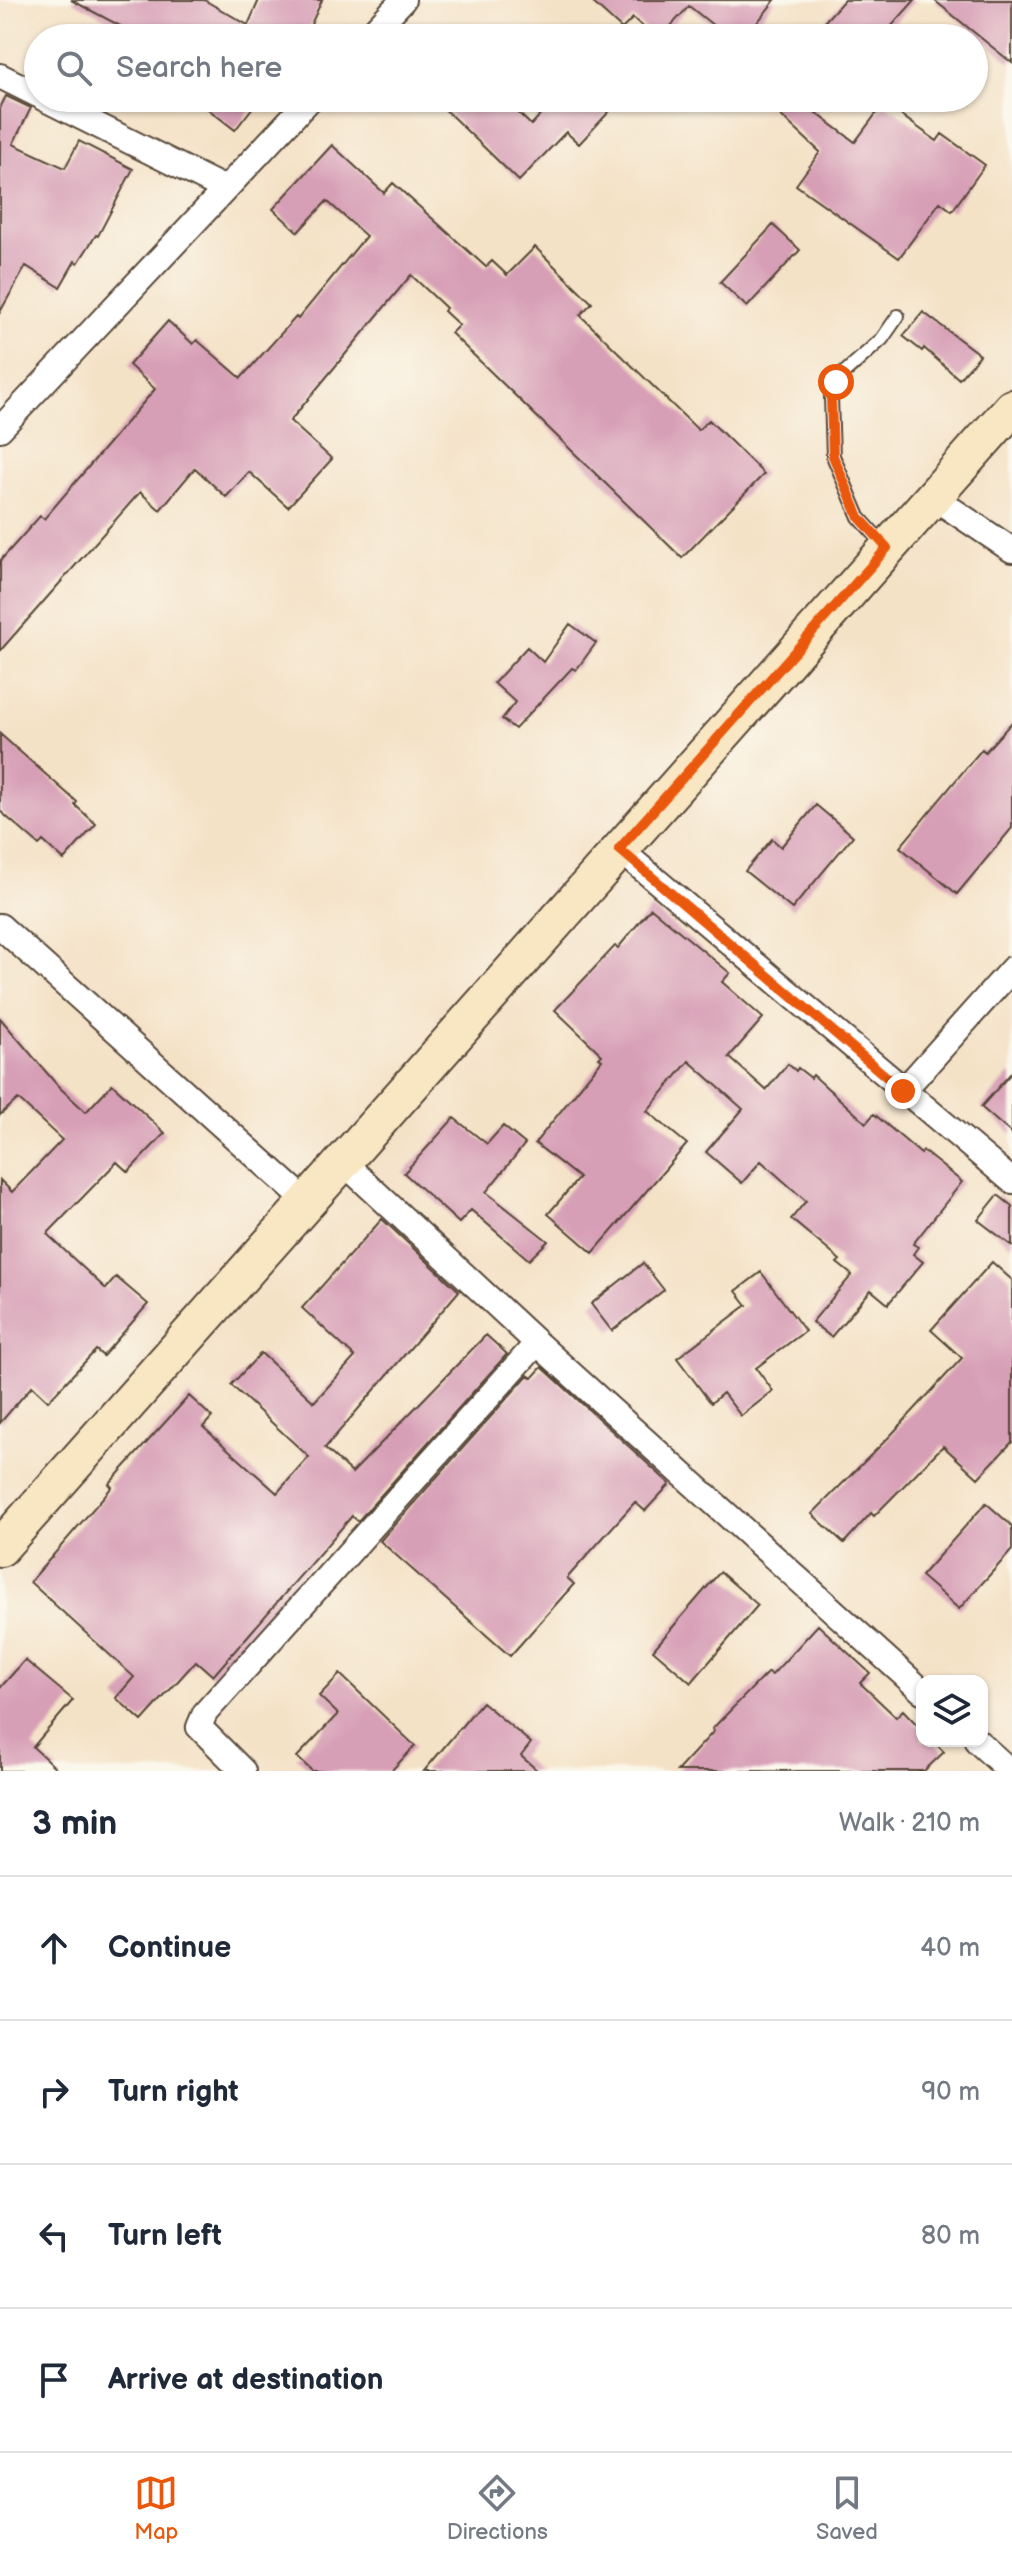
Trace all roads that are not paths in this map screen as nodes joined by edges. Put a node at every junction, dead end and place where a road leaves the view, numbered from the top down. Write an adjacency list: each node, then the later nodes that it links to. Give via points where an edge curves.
1 (403, 0): 2 (street)
2 (380, 24)
3 (0, 76): 4 (street)
4 (24, 88)
5 (71, 112): 7 (street)
6 (298, 112): 7 (street)
7 (225, 189): 10 (street)
8 (898, 316): 12 (lane, via 882,339 842,375 831,398 833,456 859,517)
9 (1012, 408): 11 (street)
10 (0, 429)
11 (933, 497): 12 (street); 13 (street)
12 (887, 548): 14 (street)
13 (1012, 550)
14 (619, 849): 17 (street); 18 (street)
15 (0, 926): 20 (street)
16 (1012, 969): 17 (street)
17 (903, 1091): 19 (street)
18 (343, 1162): 20 (street); 21 (street)
19 (1012, 1181)
20 (308, 1203): 22 (street)
21 (537, 1343): 23 (street); 25 (street, via 205,1713 199,1727)
22 (0, 1548)
23 (916, 1686)
24 (984, 1747): 26 (street)
25 (243, 1771)
26 (1010, 1771)

